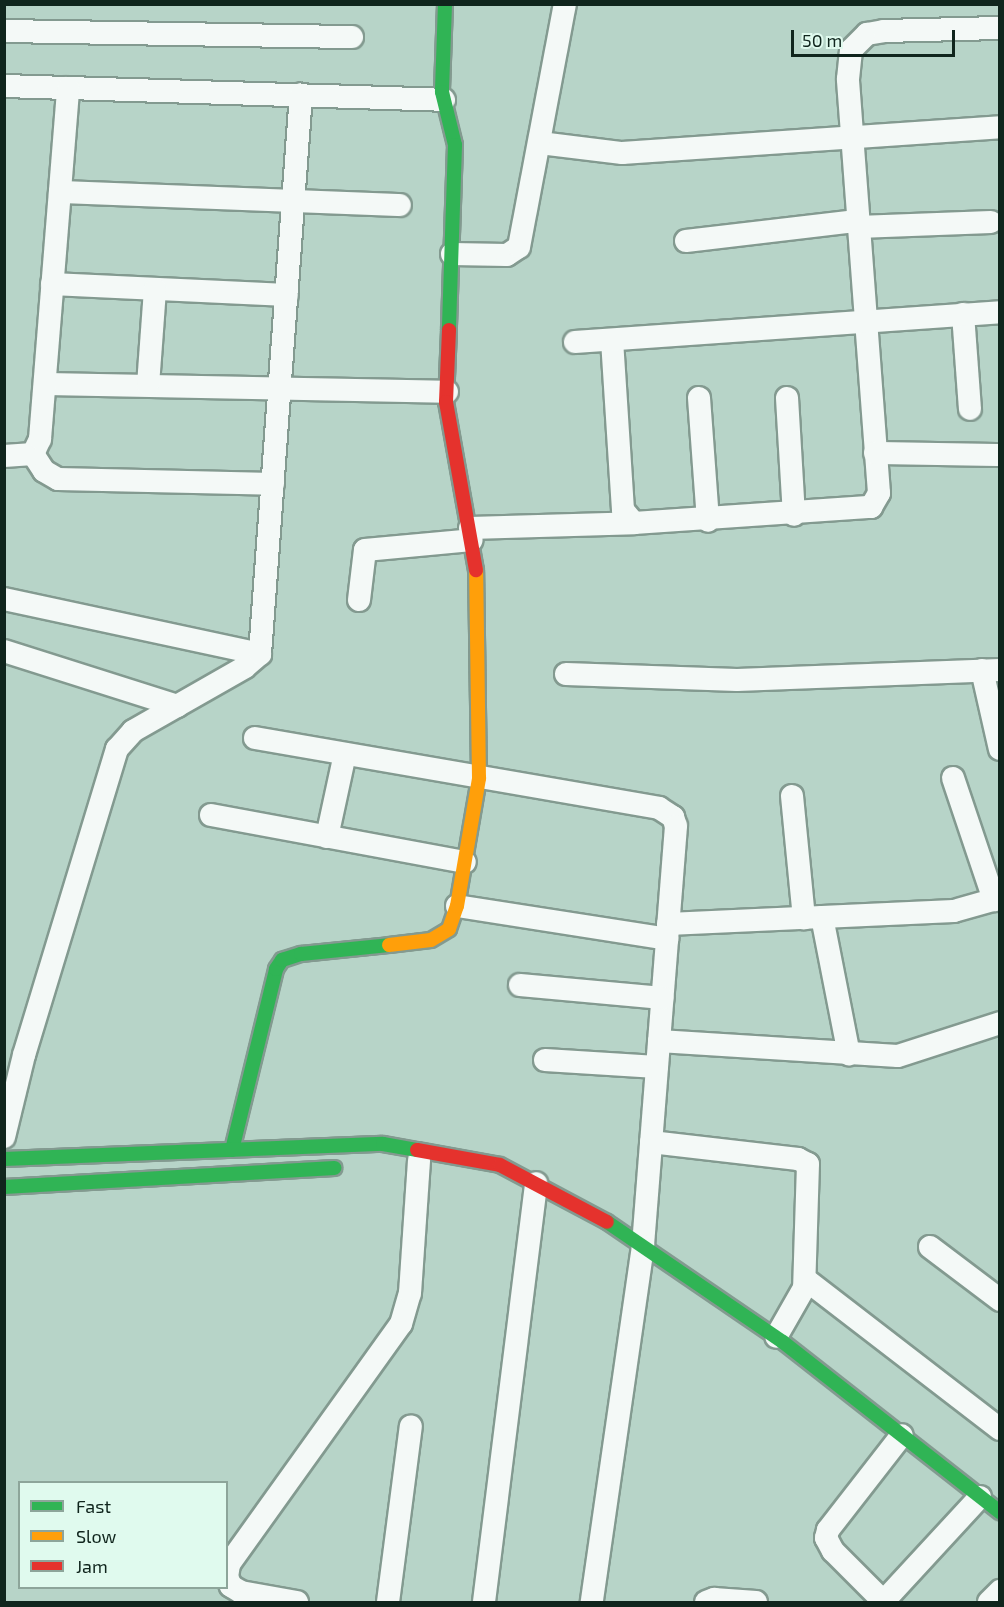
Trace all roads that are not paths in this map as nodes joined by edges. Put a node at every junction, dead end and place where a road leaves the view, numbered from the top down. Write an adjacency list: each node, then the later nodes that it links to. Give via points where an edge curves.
1 (445, 4): 9 (street)
2 (565, 4): 12 (street)
3 (999, 28): 11 (street, via 884,31 858,40 849,64)
4 (4, 32): 5 (street)
5 (352, 37)
6 (4, 86): 7 (street)
7 (68, 88): 8 (street); 13 (street)
8 (301, 95): 9 (street); 14 (street)
9 (444, 100): 19 (street, via 455,145)
10 (999, 127): 11 (street)
11 (852, 136): 12 (street, via 622,153); 17 (street)
12 (540, 143): 19 (street, via 522,240 515,252)
13 (60, 192): 14 (street); 20 (street)
14 (293, 201): 15 (street); 22 (street)
15 (400, 205)
16 (990, 222): 17 (street)
17 (858, 224): 18 (street); 25 (street)
18 (686, 241)
19 (452, 254): 31 (street)
20 (52, 284): 21 (street); 28 (street)
21 (155, 289): 22 (street); 29 (street)
22 (287, 295): 30 (street)
23 (999, 312): 24 (street)
24 (963, 314): 25 (street); 34 (street)
25 (864, 322): 26 (street); 35 (street)
26 (612, 340): 27 (street); 42 (street, via 623,510)
27 (574, 342)
28 (45, 384): 29 (street); 36 (street, via 40,439)
29 (148, 385): 30 (street)
30 (280, 387): 31 (street); 39 (street)
31 (447, 392): 43 (street)
32 (699, 398): 41 (street)
33 (787, 398): 40 (street)
34 (970, 409)
35 (875, 453): 37 (street); 40 (street, via 879,493 871,507)
36 (33, 454): 38 (street); 39 (street, via 44,471 58,478)
37 (999, 455)
38 (4, 456)
39 (273, 484): 47 (street)
40 (794, 515): 41 (street)
41 (708, 521): 42 (street)
42 (634, 523): 43 (street)
43 (471, 534): 45 (street, via 365,550); 54 (street)
44 (4, 599): 47 (street)
45 (359, 600)
46 (4, 651): 50 (street)
47 (260, 654): 50 (street, via 245,667)
48 (991, 670): 49 (street, via 737,680); 52 (street)
49 (566, 674)
50 (177, 706): 68 (street, via 133,731 117,748)
51 (255, 738): 53 (street)
52 (999, 749)
53 (345, 754): 54 (street); 58 (street)
54 (479, 778): 59 (street); 63 (street, via 667,812 676,825)
55 (953, 778): 60 (street)
56 (792, 796): 62 (street)
57 (211, 815): 58 (street)
58 (327, 837): 59 (street)
59 (465, 862): 61 (street)
60 (997, 899): 62 (street, via 954,911)
61 (457, 906): 63 (street); 74 (street, via 450,929 431,940 301,954 282,960 276,969)
62 (813, 917): 63 (street); 69 (street)
63 (668, 931): 65 (street)
64 (520, 985): 65 (street)
65 (662, 998): 67 (street)
66 (999, 1023): 69 (street, via 917,1052)
67 (659, 1041): 69 (street); 71 (street)
68 (14, 1052): 72 (street)
69 (849, 1054)
70 (545, 1060): 71 (street)
71 (657, 1067): 73 (street)
72 (4, 1137)
73 (651, 1142): 80 (street); 82 (street, via 804,1160 810,1168)
74 (232, 1150): 75 (street, via 383,1144); 76 (street)
75 (419, 1158): 78 (street, via 500,1165); 89 (street, via 410,1293 401,1324)
76 (4, 1159)
77 (345, 1167): 79 (street)
78 (536, 1183): 80 (street, via 586,1208); 95 (street)
79 (4, 1187)
80 (643, 1246): 84 (street); 96 (street)
81 (930, 1247): 83 (street)
82 (805, 1279): 84 (street, via 801,1296); 86 (street)
83 (999, 1300)
84 (776, 1337): 87 (street)
85 (411, 1426): 94 (street)
86 (999, 1429)
87 (902, 1435): 88 (street); 99 (street, via 828,1530 826,1538 833,1551)
88 (992, 1500): 99 (street)
89 (228, 1570)
90 (228, 1579): 92 (street)
91 (999, 1591): 100 (street)
92 (239, 1597): 93 (street)
93 (297, 1602)
94 (388, 1602)
95 (484, 1602)
96 (592, 1602)
97 (706, 1602): 98 (street)
98 (756, 1602)
99 (884, 1602)
100 (989, 1602)

